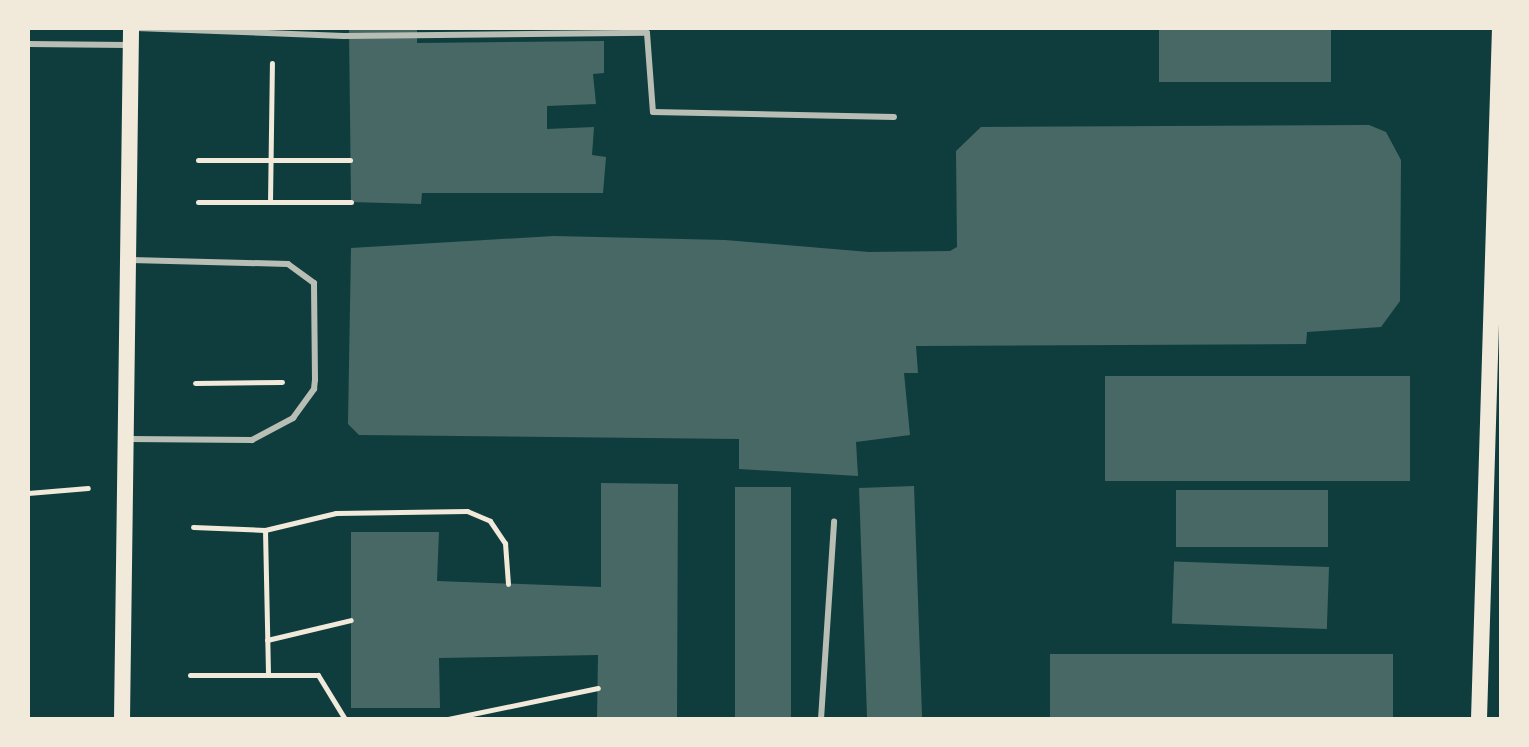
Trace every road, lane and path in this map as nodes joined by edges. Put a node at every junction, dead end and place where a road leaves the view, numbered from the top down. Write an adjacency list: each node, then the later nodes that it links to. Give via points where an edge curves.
1 (1500, 28): 31 (main road)
2 (272, 33): 3 (lane); 5 (lane, via 647,33 653,112); 7 (path)
3 (133, 34): 4 (lane); 12 (main road)
4 (28, 44)
5 (894, 117)
6 (198, 160): 7 (path)
7 (271, 160): 8 (path); 10 (path)
8 (350, 160)
9 (198, 202): 10 (path)
10 (270, 202): 11 (path)
11 (351, 202)
12 (126, 260): 15 (main road); 15 (lane, via 288,264 314,283 314,389 293,418 252,440)
13 (286, 382): 14 (path)
14 (195, 383)
15 (125, 439): 27 (main road)
16 (88, 488): 17 (path)
17 (28, 493)
18 (834, 521): 30 (lane)
19 (193, 527): 20 (path)
20 (265, 530): 21 (path, via 336,513 467,511 490,521 505,543); 23 (path)
21 (508, 584)
22 (351, 620): 23 (path)
23 (267, 640): 24 (path)
24 (268, 674): 25 (path); 28 (path, via 318,675)
25 (190, 675)
26 (598, 688): 29 (path)
27 (122, 719)
28 (345, 719)
29 (448, 719)
30 (821, 719)
31 (1479, 719)

